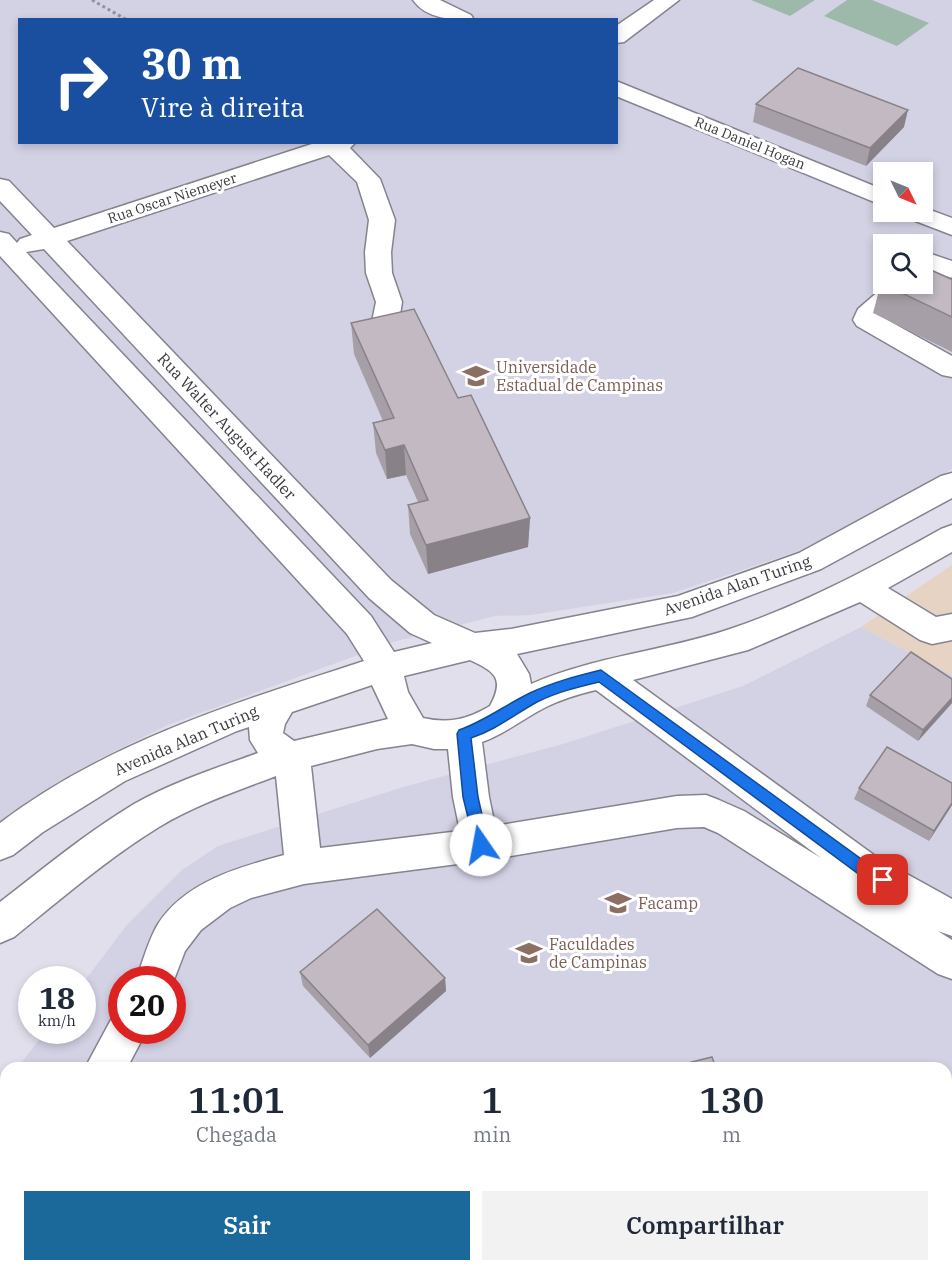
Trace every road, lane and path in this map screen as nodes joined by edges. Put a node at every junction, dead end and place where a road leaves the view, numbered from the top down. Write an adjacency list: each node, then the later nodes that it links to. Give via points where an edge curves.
1 (92, 0): 4 (path)
2 (424, 0): 5 (street)
3 (668, 0): 6 (street)
4 (124, 18)
5 (459, 18)
6 (618, 36)
7 (618, 89): 10 (street, Rua Daniel Hogan)
8 (339, 144): 13 (street, Rua Oscar Niemeyer); 16 (street, via 368,179 382,220 379,273 389,302)
9 (0, 186): 13 (street, Rua Walter August Hadler)
10 (873, 194)
11 (933, 220): 12 (street)
12 (952, 227)
13 (48, 239): 14 (street, Rua Oscar Niemeyer); 18 (street, Rua Walter August Hadler)
14 (3, 248): 19 (street)
15 (892, 294): 17 (street, via 867,320)
16 (382, 341)
17 (952, 368)
18 (219, 418): 19 (street); 24 (street, Rua Walter August Hadler, via 380,589 422,624)
19 (184, 436): 25 (street, via 359,625)
20 (952, 484): 24 (street, Avenida Alan Turing, via 810,561 681,608)
21 (952, 537): 22 (street)
22 (862, 588): 23 (street, via 932,631); 26 (street, via 736,641)
23 (952, 627)
24 (470, 647): 25 (street); 28 (street, via 502,660 510,669 516,682)
25 (386, 667): 27 (street, Avenida Alan Turing); 29 (street, via 385,677)
26 (601, 675): 28 (street, via 566,684); 35 (street, via 865,870)
27 (281, 701): 31 (street, via 266,724 266,738 272,748); 32 (street, Avenida Alan Turing, via 112,771)
28 (503, 715): 30 (street, via 484,728)
29 (412, 730): 30 (street, via 434,735); 31 (street)
30 (464, 734): 33 (street)
31 (292, 756): 34 (street); 36 (street, via 207,786 148,815 88,855)
32 (0, 844)
33 (481, 845): 34 (street); 37 (street, via 677,812 706,811 731,822)
34 (304, 867): 38 (street, via 247,882 207,900 174,933)
35 (952, 919)
36 (0, 925)
37 (952, 961)
38 (161, 966)
39 (119, 1044): 40 (street)
40 (108, 1062)

